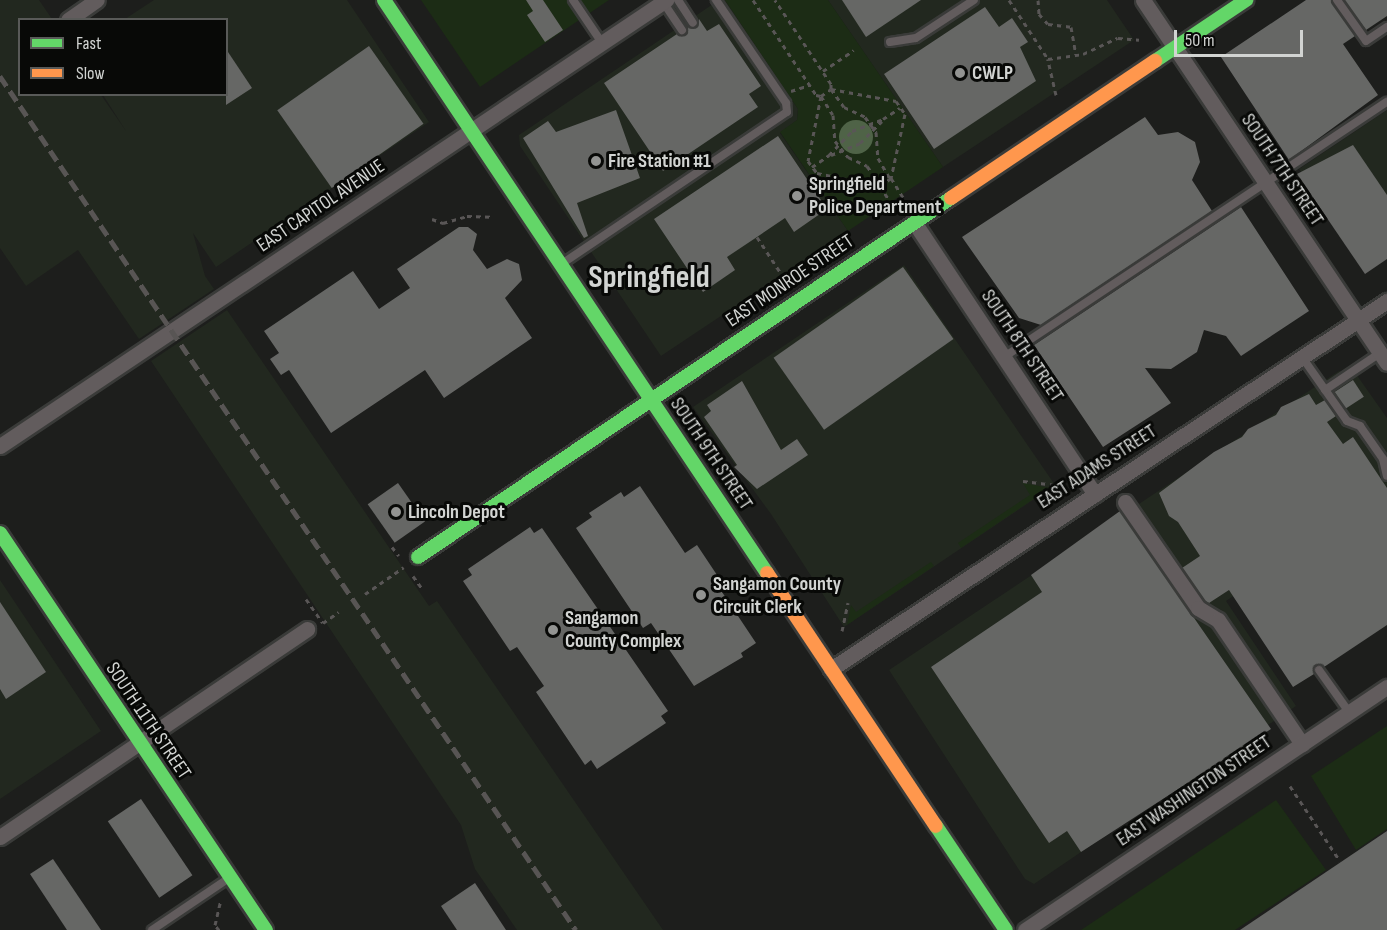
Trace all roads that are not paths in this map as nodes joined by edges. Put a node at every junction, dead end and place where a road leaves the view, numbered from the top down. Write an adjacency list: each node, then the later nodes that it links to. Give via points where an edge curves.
1 (97, 0): 10 (street)
2 (384, 0): 18 (street, SOUTH 9TH STREET)
3 (573, 0): 15 (lane)
4 (716, 0): 21 (lane, via 782,97 787,112)
5 (974, 0): 14 (lane, via 916,38)
6 (1143, 0): 16 (street, SOUTH 7TH STREET)
7 (1246, 0): 16 (street, EAST MONROE STREET)
8 (1337, 0): 12 (lane, via 1366,41)
9 (669, 1): 11 (lane); 13 (lane); 15 (street, EAST CAPITOL AVENUE)
10 (71, 18)
11 (693, 23)
12 (1387, 27)
13 (682, 30)
14 (890, 42)
15 (602, 43): 18 (street, EAST CAPITOL AVENUE)
16 (1175, 47): 19 (street, SOUTH 7TH STREET); 20 (street, EAST MONROE STREET)
17 (1387, 102): 19 (lane)
18 (471, 131): 21 (street, SOUTH 9TH STREET); 29 (street, EAST CAPITOL AVENUE)
19 (1266, 182): 23 (street, SOUTH 7TH STREET); 24 (lane)
20 (915, 222): 24 (street, SOUTH 8TH STREET); 28 (street, EAST MONROE STREET)
21 (561, 265): 28 (street, SOUTH 9TH STREET)
22 (1387, 302): 23 (street, EAST ADAMS STREET)
23 (1358, 321): 25 (street, EAST ADAMS STREET); 26 (street, SOUTH 7TH STREET)
24 (1004, 357): 32 (street, SOUTH 8TH STREET)
25 (1302, 357): 27 (lane); 32 (street, EAST ADAMS STREET)
26 (1384, 358): 27 (lane)
27 (1325, 390): 30 (lane, via 1347,421 1360,426)
28 (651, 400): 35 (street, EAST MONROE STREET); 37 (street, SOUTH 9TH STREET)
29 (0, 446)
30 (1385, 458): 31 (lane)
31 (1387, 476)
32 (1095, 494): 37 (street, EAST ADAMS STREET)
33 (1125, 502): 42 (street, via 1198,609 1218,620)
34 (0, 533): 41 (street, SOUTH 11TH STREET)
35 (418, 557)
36 (307, 628): 41 (street)
37 (831, 669): 47 (street, SOUTH 9TH STREET)
38 (1319, 670): 40 (lane)
39 (1387, 687): 40 (street, EAST WASHINGTON STREET)
40 (1349, 712): 42 (street, EAST WASHINGTON STREET)
41 (140, 743): 43 (street); 44 (street, SOUTH 11TH STREET)
42 (1302, 744): 48 (street, EAST WASHINGTON STREET)
43 (0, 837)
44 (230, 878): 45 (lane); 46 (street, SOUTH 11TH STREET)
45 (152, 930)
46 (266, 930)
47 (1006, 930)
48 (1025, 930)

